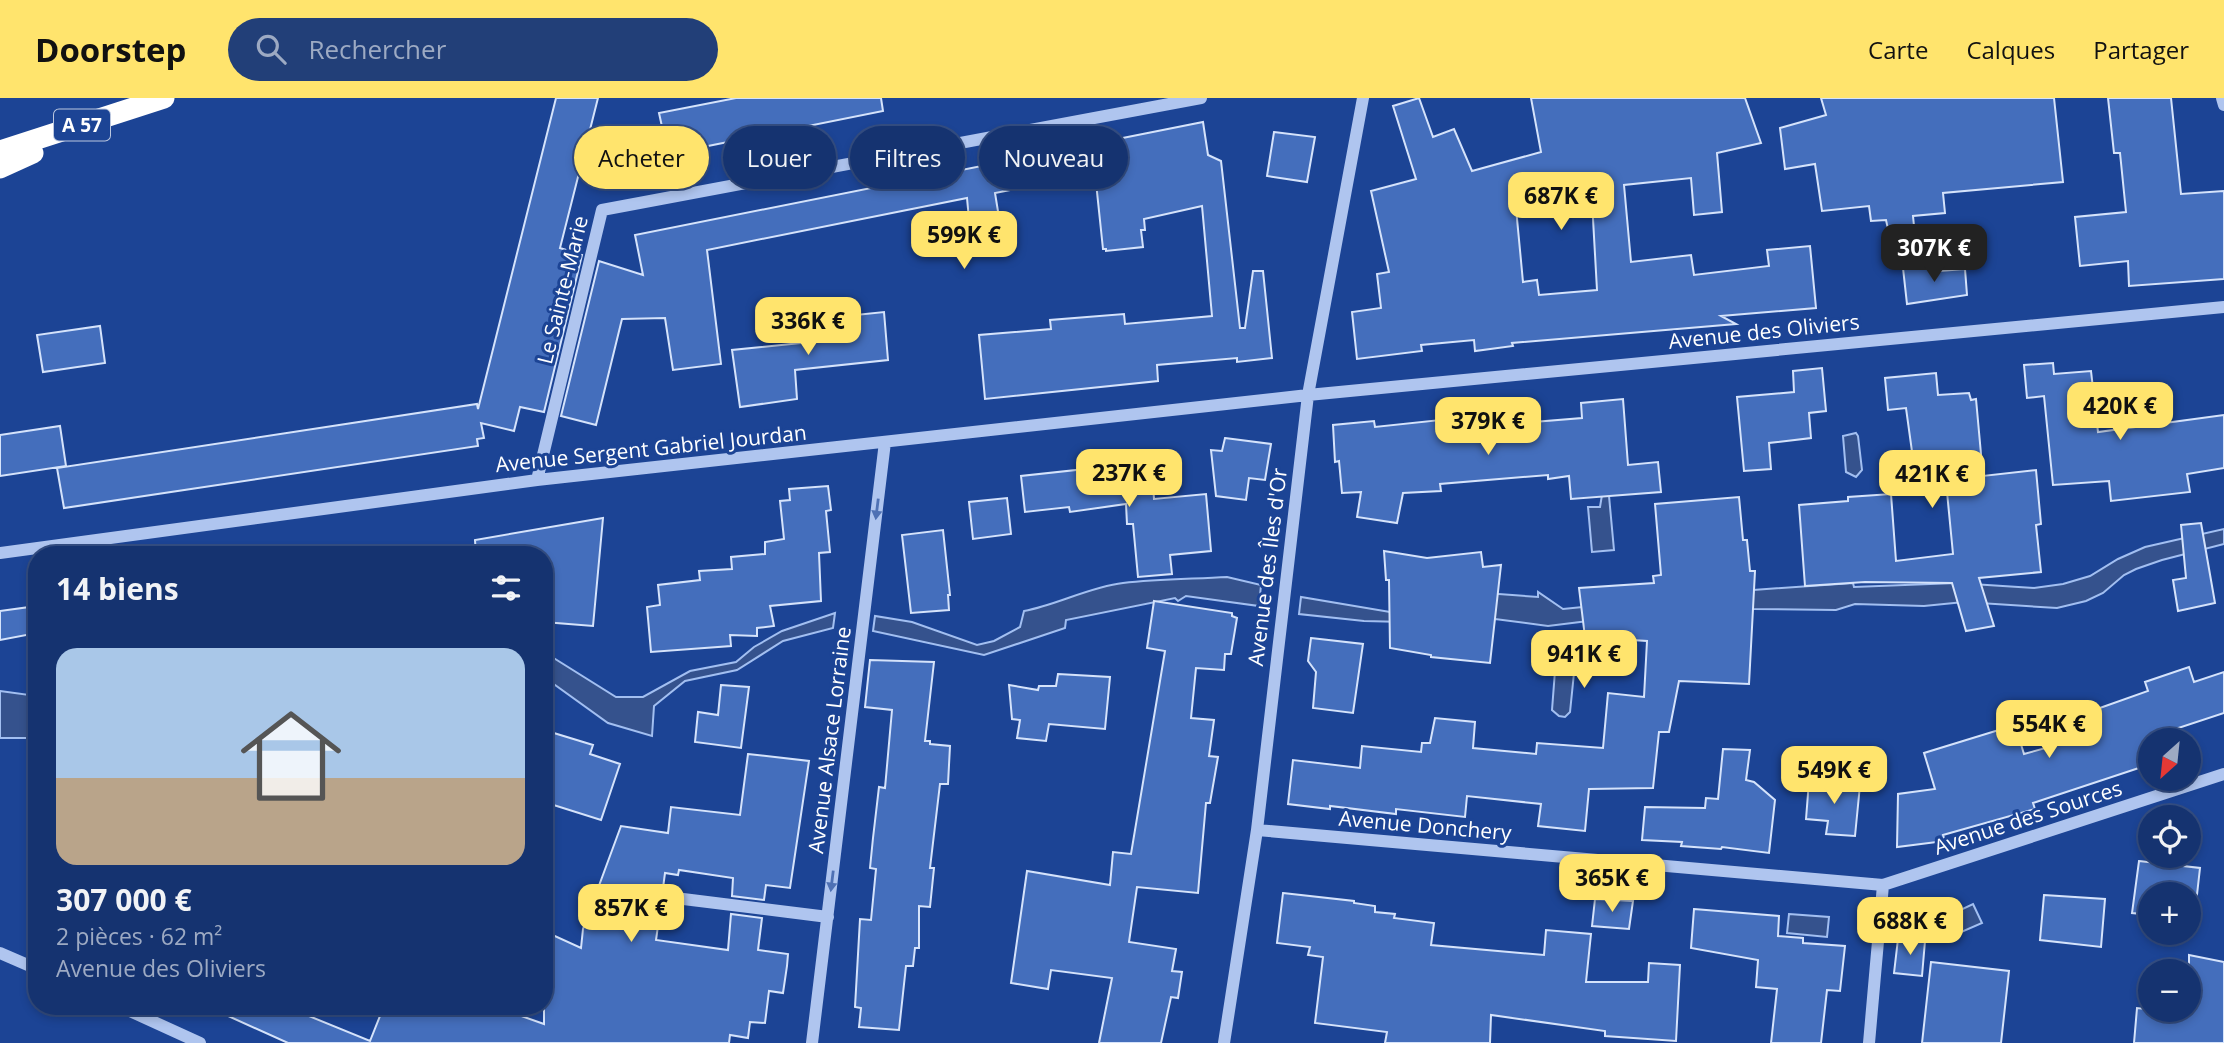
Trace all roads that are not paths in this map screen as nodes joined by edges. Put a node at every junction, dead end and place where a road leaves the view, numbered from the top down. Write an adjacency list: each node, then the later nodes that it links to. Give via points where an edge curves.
1 (164, 98): 6 (highway, A 57)
2 (1201, 98): 12 (street, Le Sainte-Marie, via 602,210)
3 (1363, 98): 10 (street, Avenue des Îles d'Or)
4 (2222, 98): 5 (street)
5 (2224, 105)
6 (139, 106): 7 (highway, A 57); 8 (highway)
7 (0, 151)
8 (0, 167)
9 (2224, 307): 10 (street, Avenue des Oliviers)
10 (1308, 395): 11 (street, Avenue Sergent Gabriel Jourdan); 17 (street, Avenue des Îles d'Or)
11 (886, 442): 12 (street, Avenue Sergent Gabriel Jourdan); 20 (street, Avenue Alsace Lorraine, one-way to 20)
12 (537, 480): 13 (street, Avenue Sergent Gabriel Jourdan)
13 (51, 546)
14 (28, 549): 15 (street, Avenue Sergent Gabriel Jourdan)
15 (0, 553)
16 (2224, 774): 18 (street, Avenue des Sources)
17 (1256, 830): 18 (street, Avenue Donchery); 26 (street, Avenue des Îles d'Or)
18 (1883, 885): 27 (street)
19 (651, 895): 20 (street)
20 (828, 917): 25 (street, Avenue Alsace Lorraine)
21 (0, 953): 22 (street)
22 (28, 965)
23 (139, 1015): 24 (street)
24 (200, 1043)
25 (813, 1043)
26 (1224, 1043)
27 (1869, 1043)

